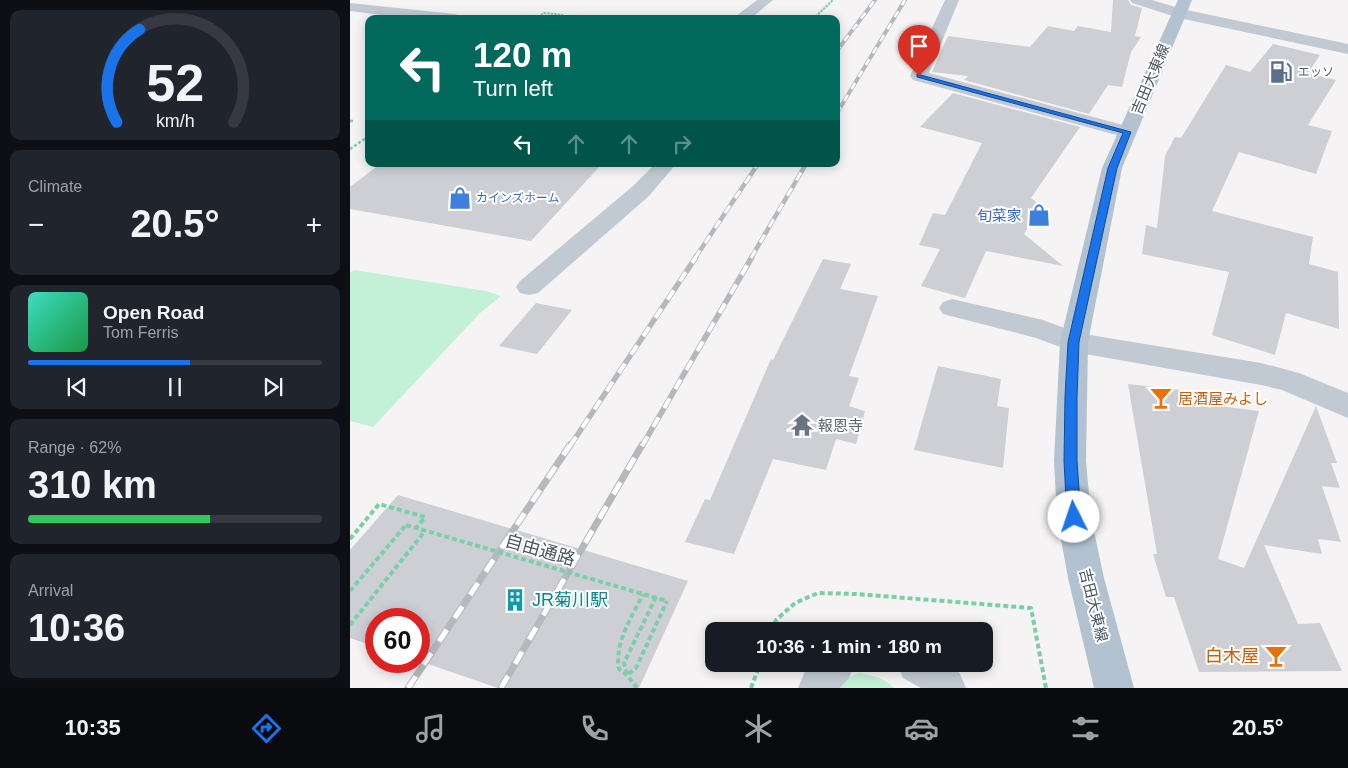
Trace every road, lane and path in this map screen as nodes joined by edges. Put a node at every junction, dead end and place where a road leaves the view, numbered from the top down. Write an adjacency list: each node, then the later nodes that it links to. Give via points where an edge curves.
1 (391, 0): 8 (street)
2 (766, 0): 12 (street)
3 (833, 0): 13 (path)
4 (952, 0): 15 (street, via 919,76)
5 (1137, 0): 6 (street, via 1163,6)
6 (1182, 6): 14 (street); 15 (main road, 吉田大東線)
7 (350, 7): 8 (street)
8 (373, 9): 9 (street)
9 (422, 15)
10 (541, 15): 11 (path)
11 (563, 15)
12 (745, 15)
13 (817, 15)
14 (1348, 49)
15 (1127, 132): 21 (main road, 吉田大東線, via 1112,168)
16 (365, 139): 17 (path)
17 (350, 149)
18 (663, 167): 19 (street, via 641,191)
19 (529, 287)
20 (952, 308): 21 (street, via 1043,330)
21 (1074, 342): 22 (street, via 1261,374 1289,381); 40 (main road, 吉田大東線, via 1070,461 1074,517)
22 (1348, 406)
23 (417, 527): 24 (path, 自由通路, bridge); 25 (path, via 425,517 379,504); 26 (path, 自由通路, bridge, via 406,525)
24 (425, 530): 27 (path, 自由通路, bridge); 30 (path)
25 (350, 539)
26 (350, 592)
27 (643, 594): 28 (path, 自由通路, bridge); 34 (path, via 620,643 619,669)
28 (656, 597): 34 (path, via 624,663); 34 (path, 自由通路, bridge, via 667,601 636,668)
29 (775, 622): 39 (path, via 795,603 818,593 1031,608)
30 (350, 625)
31 (757, 672): 36 (path)
32 (828, 672): 37 (street)
33 (931, 672): 38 (street)
34 (627, 675): 35 (path)
35 (637, 688)
36 (751, 688)
37 (818, 688)
38 (946, 688)
39 (1046, 688)
40 (1114, 688)

